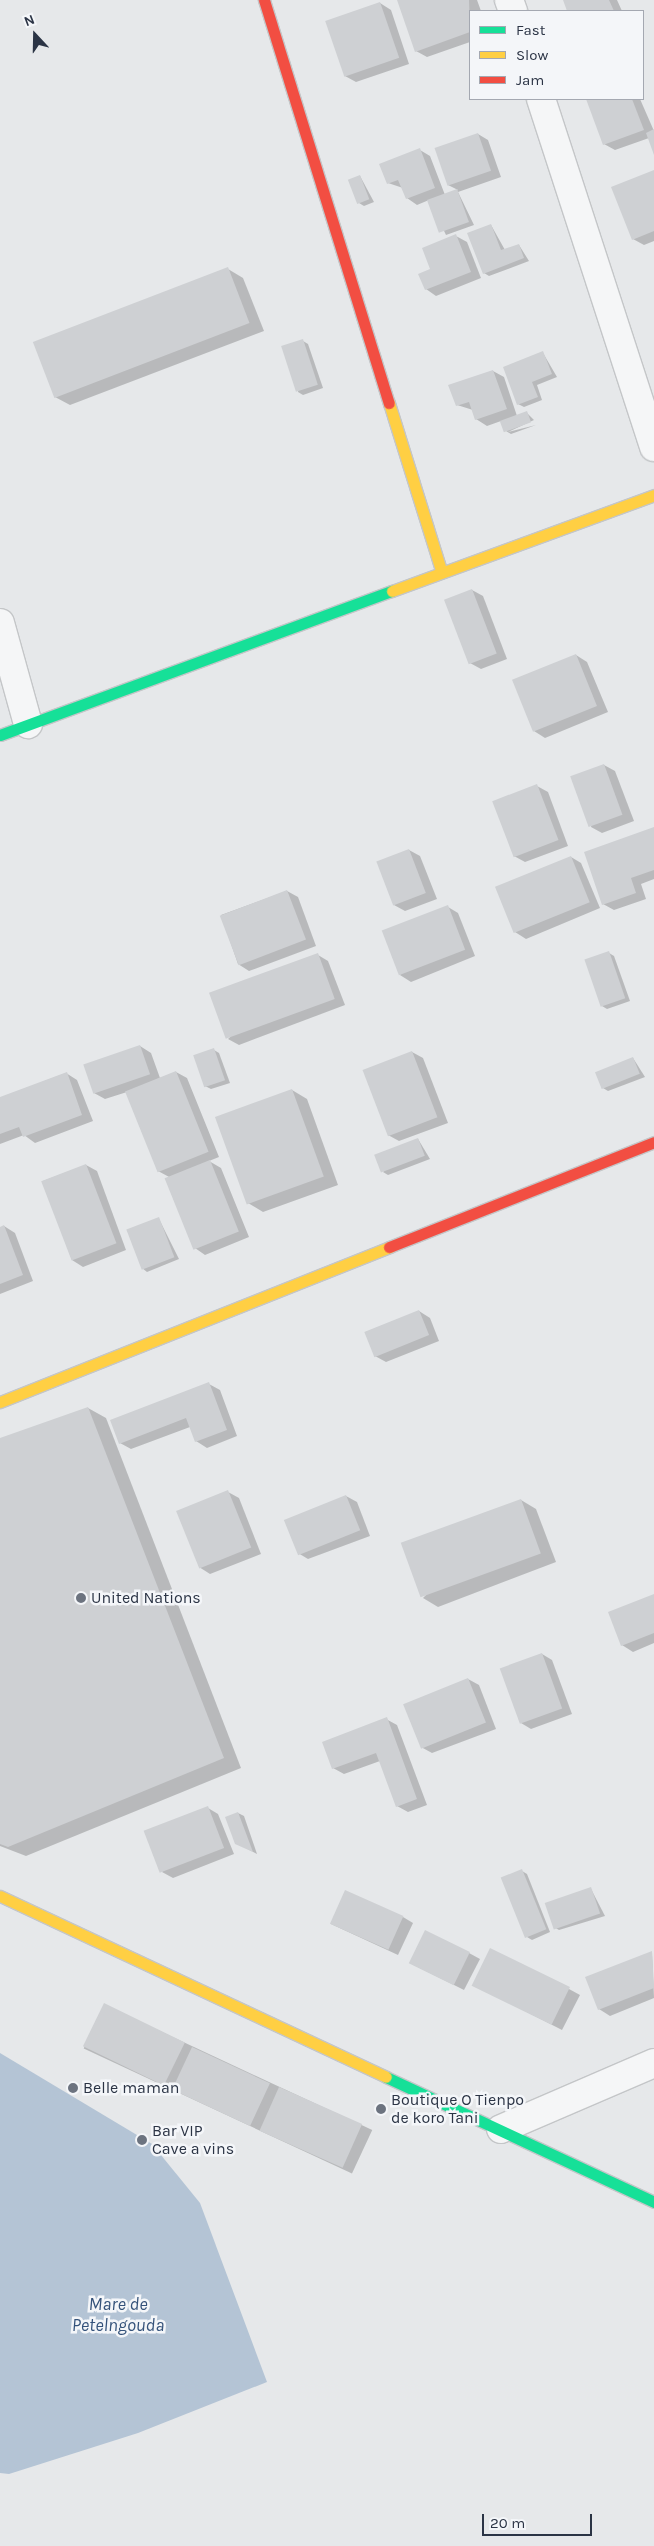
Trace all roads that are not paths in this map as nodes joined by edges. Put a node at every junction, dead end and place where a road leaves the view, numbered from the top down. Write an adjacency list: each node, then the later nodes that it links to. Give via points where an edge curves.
1 (264, 0): 5 (main road)
2 (541, 100): 3 (street)
3 (654, 446)
4 (654, 495): 5 (main road)
5 (441, 570): 7 (main road)
6 (0, 623): 7 (street)
7 (28, 724): 8 (main road)
8 (0, 735)
9 (654, 1142): 10 (main road)
10 (0, 1402)
11 (0, 1896): 13 (main road)
12 (654, 2063): 13 (street)
13 (501, 2129): 14 (main road)
14 (654, 2202)

